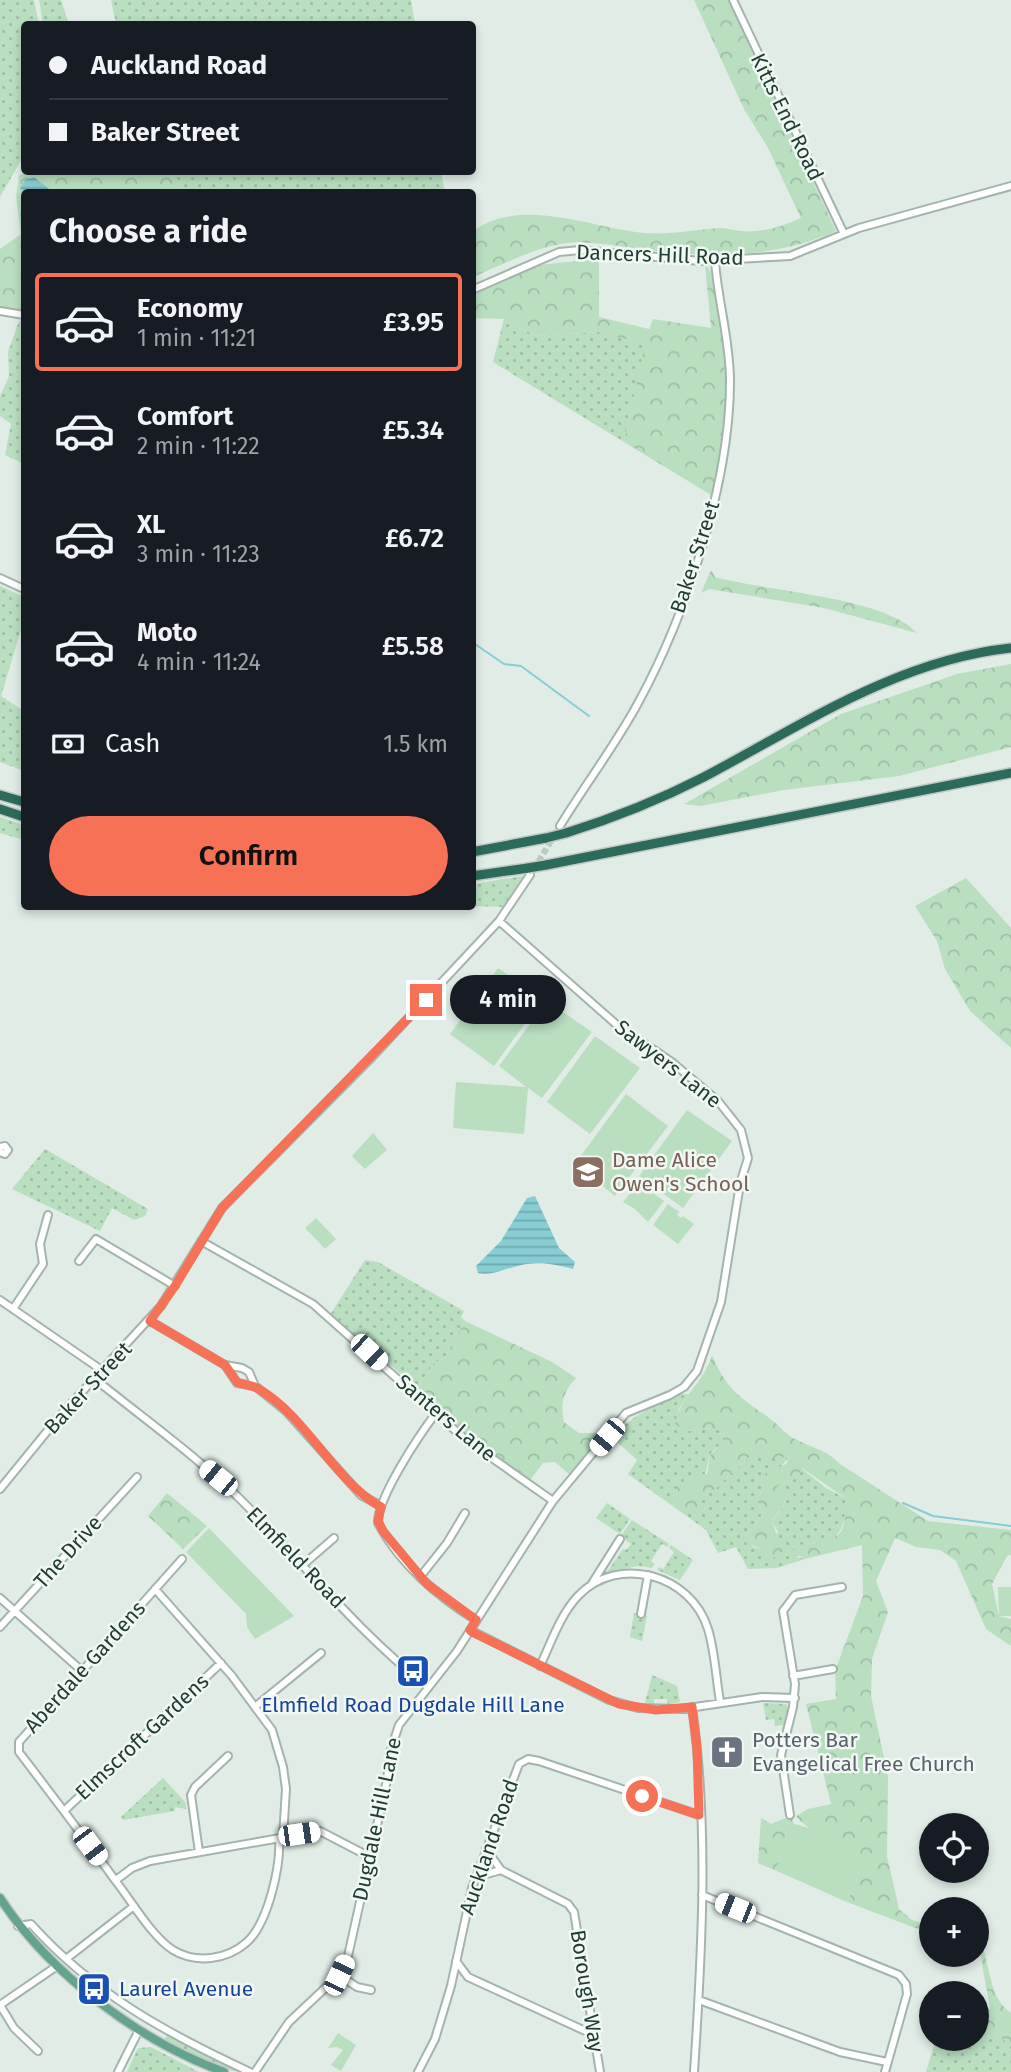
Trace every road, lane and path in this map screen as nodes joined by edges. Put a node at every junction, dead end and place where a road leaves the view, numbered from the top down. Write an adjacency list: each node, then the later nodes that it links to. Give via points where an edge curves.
1 (733, 0): 3 (street, Kitts End Road)
2 (1011, 186): 3 (street, Dancers Hill Road)
3 (844, 234): 4 (street, Dancers Hill Road, via 790,256)
4 (715, 261): 5 (street, Dancers Hill Road, via 559,251); 16 (street, Baker Street, via 730,370 728,428 717,489 684,598 657,663)
5 (476, 288)
6 (0, 312): 7 (street)
7 (21, 315)
8 (0, 578): 9 (street)
9 (21, 588)
10 (1011, 648): 16 (highway, via 965,656 883,682 670,794 609,819)
11 (1011, 773): 18 (highway, bridge)
12 (0, 794): 13 (highway)
13 (21, 801)
14 (0, 809): 15 (highway)
15 (21, 816)
16 (563, 829): 17 (highway, bridge, via 546,838)
17 (476, 851)
18 (529, 871): 19 (highway); 20 (street, Baker Street)
19 (476, 876)
20 (499, 921): 22 (street, Baker Street, via 345,1086 237,1191); 30 (street, Sawyers Lane, via 617,1025 704,1088 730,1114 746,1140 748,1158 722,1302)
21 (48, 1216): 26 (street, via 40,1244 43,1264)
22 (201, 1241): 24 (street, Baker Street); 33 (street, Santers Lane, via 313,1304)
23 (79, 1261): 24 (street, via 96,1239)
24 (175, 1286): 27 (street, Baker Street)
25 (0, 1300): 26 (street)
26 (13, 1309): 29 (street)
27 (150, 1321): 28 (street); 29 (street, Baker Street)
28 (225, 1365): 32 (street, via 237,1382); 32 (street, via 249,1372)
29 (103, 1371): 31 (street, Baker Street)
30 (697, 1371): 36 (street, Dugdale Hill Lane, via 684,1387 626,1413)
31 (95, 1379): 35 (street, Baker Street); 42 (street, Elmfield Road, via 218,1478)
32 (255, 1386): 37 (street, via 291,1416 361,1495)
33 (436, 1413): 36 (street, Santers Lane); 37 (street, via 419,1434)
34 (137, 1477): 49 (street, The Drive)
35 (0, 1489)
36 (553, 1501): 51 (street, Dugdale Hill Lane)
37 (381, 1507): 44 (street, via 379,1524)
38 (465, 1513): 44 (street)
39 (334, 1538): 42 (street)
40 (620, 1539): 45 (street)
41 (182, 1559): 47 (street, Aberdale Gardens)
42 (304, 1564): 60 (street, Elmfield Road, via 373,1639)
43 (648, 1575): 45 (street, via 618,1575); 50 (street); 62 (street, via 677,1587 700,1612 708,1628)
44 (420, 1577): 51 (street)
45 (590, 1586): 56 (street, via 566,1611)
46 (842, 1587): 59 (street, via 797,1594 786,1604)
47 (155, 1589): 55 (street, Aberdale Gardens); 58 (street, Aberdale Gardens)
48 (0, 1598): 49 (street)
49 (14, 1611): 52 (street, The Drive); 58 (street)
50 (641, 1614)
51 (476, 1620): 53 (street, Dugdale Hill Lane)
52 (0, 1627)
53 (470, 1630): 56 (street); 60 (street, Dugdale Hill Lane)
54 (321, 1653): 63 (street)
55 (221, 1663): 63 (street, Aberdale Gardens); 66 (street, Elmscroft Gardens)
56 (540, 1666): 64 (street, via 623,1705 656,1710)
57 (833, 1670): 59 (street)
58 (82, 1671): 66 (street, Aberdale Gardens, via 18,1746)
59 (793, 1676): 61 (street)
60 (428, 1687): 72 (street, Dugdale Hill Lane, via 397,1729)
61 (795, 1698): 62 (street); 68 (street, via 782,1755)
62 (720, 1702): 64 (street)
63 (256, 1706): 69 (street, Aberdale Gardens, via 272,1730 283,1767 286,1799)
64 (692, 1707): 67 (street)
65 (228, 1756): 71 (street, via 191,1795)
66 (64, 1811): 75 (street, Aberdale Gardens)
67 (699, 1815): 70 (street, Auckland Road, via 528,1759 516,1768); 76 (street)
68 (790, 1815)
69 (281, 1837): 71 (street); 72 (street, via 327,1832); 78 (street, Aberdale Gardens, via 262,1924 229,1954 197,1958 171,1949)
70 (486, 1849): 73 (street, Borough Way); 74 (street, Auckland Road)
71 (199, 1852): 75 (street, via 150,1861)
72 (368, 1856): 83 (street, Dugdale Hill Lane, via 348,1956)
73 (501, 1870): 74 (street); 91 (street, Borough Way, via 572,1908)
74 (476, 1877): 81 (street, Auckland Road)
75 (116, 1881): 78 (street, Aberdale Gardens)
76 (702, 1895): 87 (street); 93 (street, via 899,1975 907,1994)
77 (0, 1898): 79 (main road)
78 (134, 1906): 80 (street)
79 (19, 1926): 80 (street, via 31,1924); 82 (main road)
80 (66, 1959): 89 (street)
81 (456, 1961): 84 (street); 85 (street, Auckland Road)
82 (57, 1966): 88 (street); 89 (main road)
83 (339, 1975): 86 (street); 96 (street, Dugdale Hill Lane, via 289,2022)
84 (468, 1977): 85 (street); 91 (street)
85 (451, 1986): 97 (street, Auckland Road, via 435,2039)
86 (371, 1990)
87 (699, 2000): 93 (street, via 840,2052); 99 (street)
88 (0, 2005): 92 (street)
89 (121, 2010): 90 (main road); 96 (street)
90 (139, 2030): 94 (street); 95 (main road)
91 (594, 2035): 98 (street, Borough Way)
92 (37, 2052)
93 (887, 2062): 100 (street)
94 (118, 2072)
95 (224, 2072)
96 (253, 2072)
97 (418, 2072)
98 (600, 2072)
99 (694, 2072)
100 (884, 2072)

